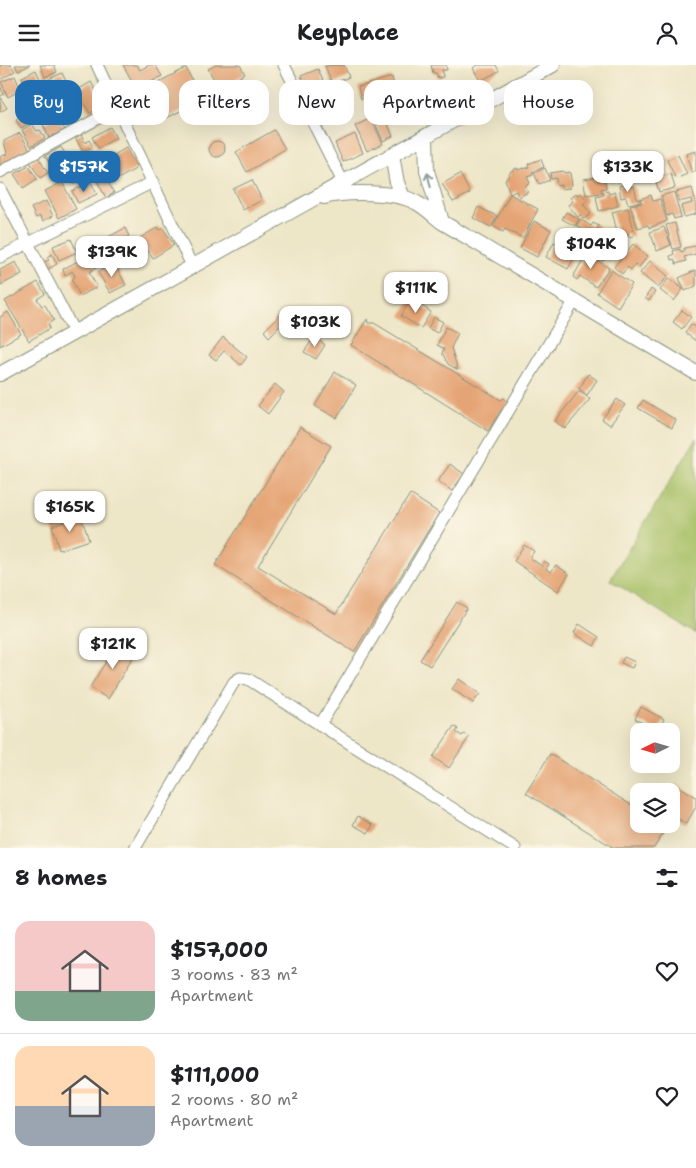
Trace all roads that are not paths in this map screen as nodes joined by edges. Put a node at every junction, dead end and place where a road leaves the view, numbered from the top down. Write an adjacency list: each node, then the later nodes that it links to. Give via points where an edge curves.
1 (97, 65): 4 (street)
2 (284, 65): 11 (street)
3 (553, 65): 7 (street)
4 (104, 80)
5 (92, 122): 9 (street)
6 (125, 125): 10 (street)
7 (426, 137): 8 (street); 15 (street, one-way to 7, via 427,171)
8 (392, 155): 11 (street); 13 (street)
9 (0, 172)
10 (153, 182): 16 (street); 18 (street)
11 (343, 182): 14 (street)
12 (0, 189): 16 (street)
13 (403, 197): 14 (street, via 376,193 336,194); 15 (street, via 416,202)
14 (309, 201): 18 (street)
15 (442, 222): 19 (street)
16 (28, 243): 17 (street); 20 (street)
17 (0, 257)
18 (192, 266): 20 (street)
19 (575, 300): 21 (street); 23 (street)
20 (74, 332): 22 (street)
21 (696, 373)
22 (0, 374)
23 (320, 725): 24 (street, via 248,679 240,678 234,682); 25 (street)
24 (135, 848)
25 (514, 848)

